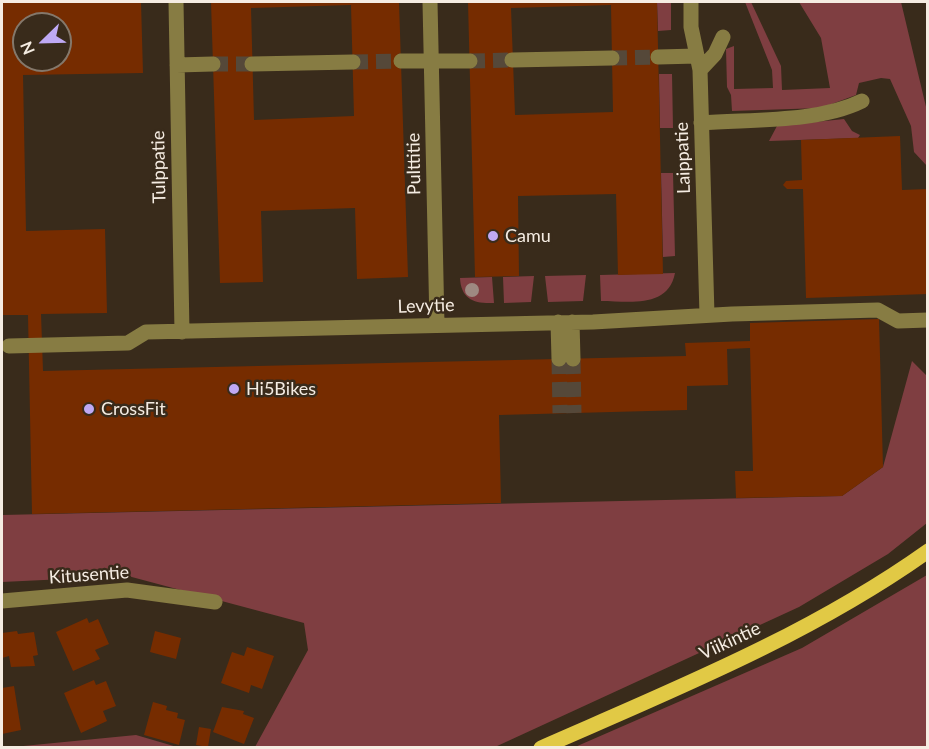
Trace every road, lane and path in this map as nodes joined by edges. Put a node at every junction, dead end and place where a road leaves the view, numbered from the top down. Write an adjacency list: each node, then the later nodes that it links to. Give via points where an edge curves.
1 (176, 2): 15 (street, Tulppatie)
2 (430, 2): 8 (street, Pulttitie)
3 (691, 2): 12 (street, Laippatie)
4 (723, 38): 12 (street, via 715,54)
5 (658, 57): 12 (street)
6 (612, 58): 7 (street)
7 (513, 60)
8 (431, 61): 9 (street); 11 (street); 21 (street, Pulttitie)
9 (470, 61)
10 (352, 62): 14 (street)
11 (401, 62)
12 (699, 63): 17 (street, Laippatie)
13 (213, 64): 15 (street)
14 (252, 64)
15 (177, 65): 22 (street, Tulppatie)
16 (862, 101): 17 (street, via 816,115)
17 (701, 123): 18 (street, Laippatie)
18 (707, 315): 19 (street, Levytie, via 878,310 898,321); 20 (street, Levytie)
19 (927, 320)
20 (565, 322): 21 (street, Levytie); 24 (street)
21 (437, 325): 22 (street, Levytie)
22 (182, 332): 23 (street, Levytie, via 146,332 128,343)
23 (9, 346)
24 (566, 359)
25 (927, 551): 28 (main road, Viikintie, via 863,594 780,638)
26 (2, 601): 27 (street, Kitusentie, via 127,590)
27 (214, 602)
28 (541, 747)

